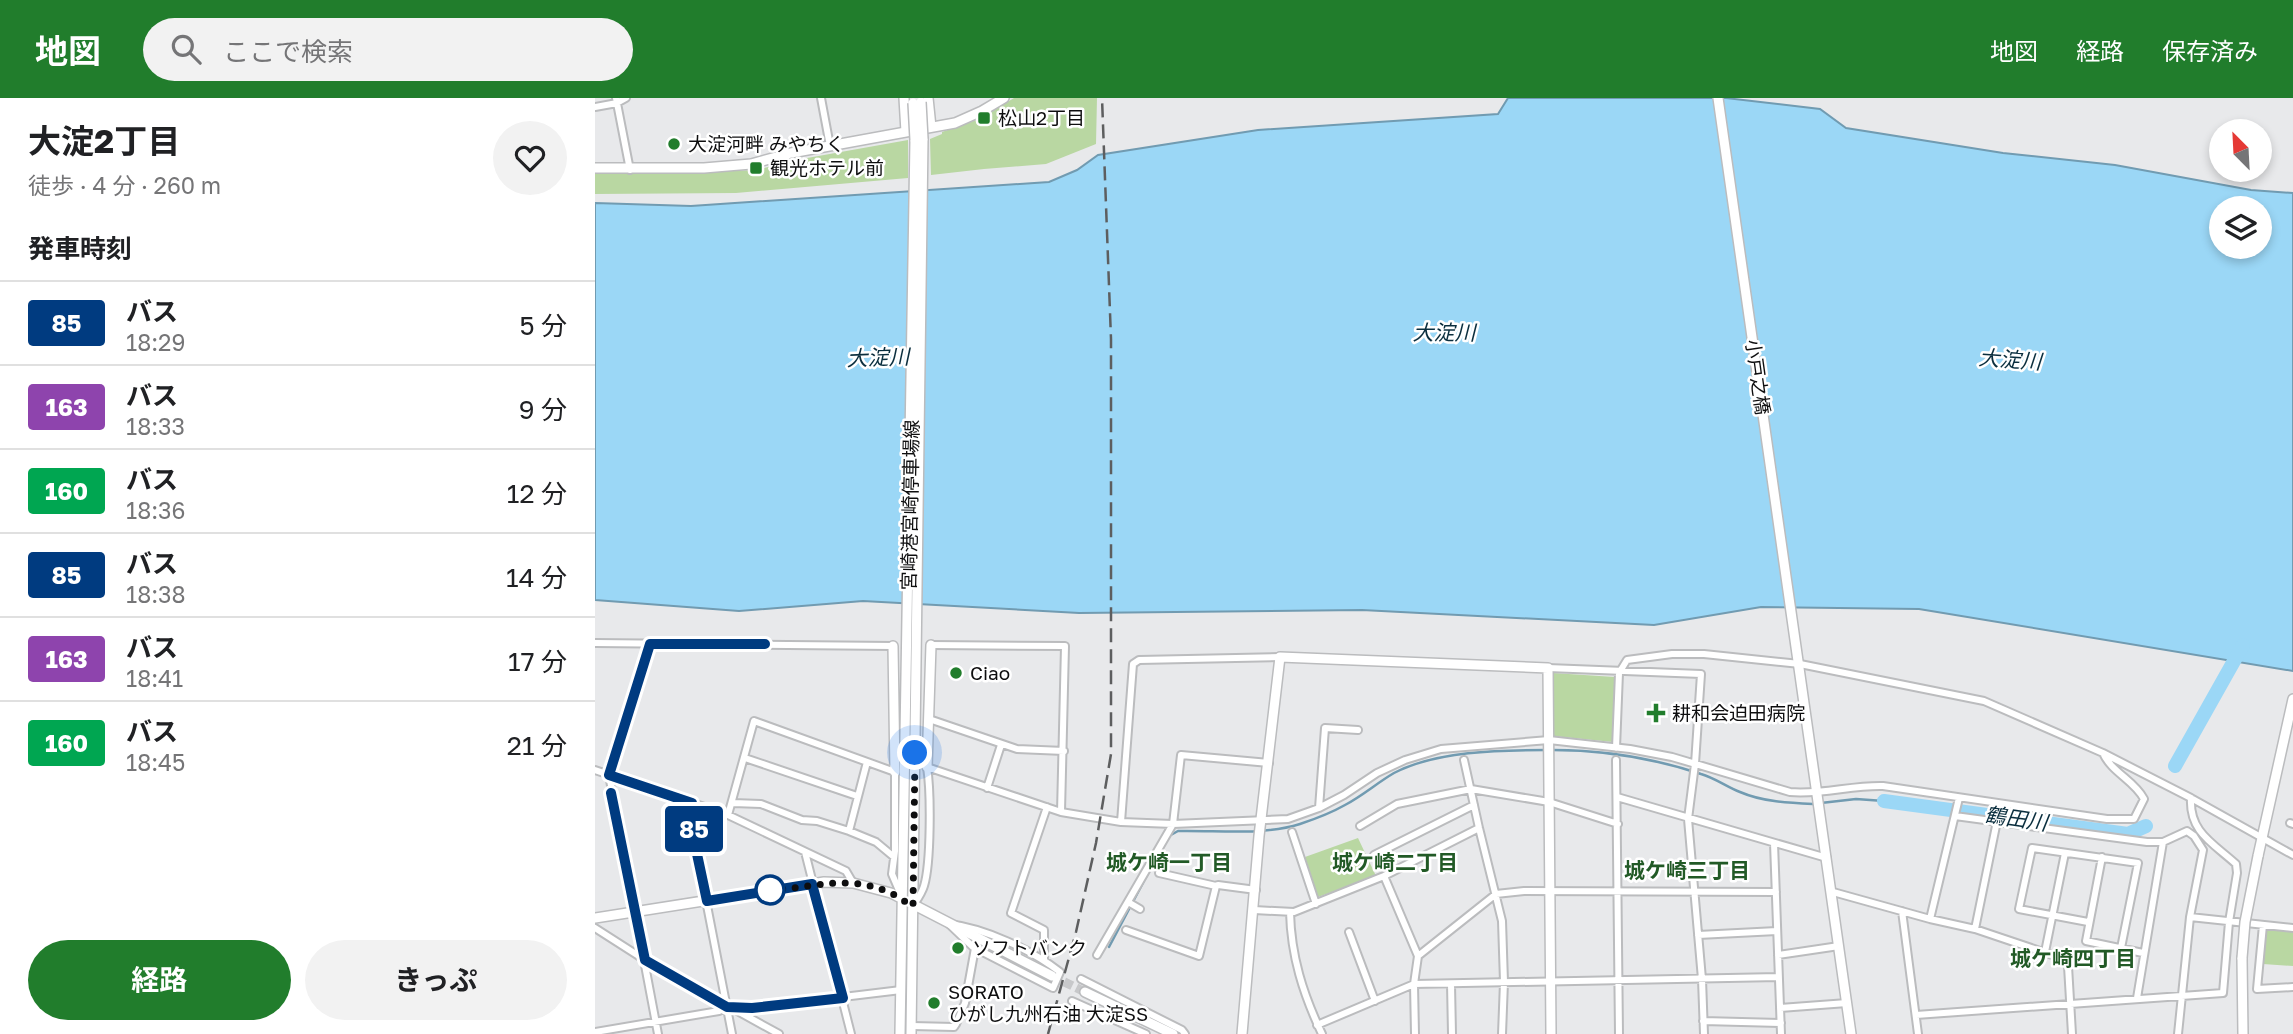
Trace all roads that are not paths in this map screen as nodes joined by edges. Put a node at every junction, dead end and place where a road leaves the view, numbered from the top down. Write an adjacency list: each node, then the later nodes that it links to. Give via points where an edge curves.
1 (626, 98): 9 (street)
2 (821, 98): 13 (street)
3 (904, 98): 12 (street)
4 (913, 98): 16 (street, 宮崎港宮崎停車場線, bridge)
5 (920, 98): 16 (street, 宮崎港宮崎停車場線, bridge, via 923,139)
6 (928, 98): 11 (street)
7 (1004, 98): 11 (street, via 955,122)
8 (1717, 98): 22 (street, 小戸之橋)
9 (617, 100): 10 (street); 15 (street)
10 (595, 107)
11 (931, 127): 12 (street)
12 (906, 132): 13 (street)
13 (830, 146): 15 (street, via 751,164)
14 (595, 168): 15 (street)
15 (630, 170)
16 (912, 626): 93 (street, 宮崎港宮崎停車場線)
17 (595, 643): 18 (street)
18 (650, 644): 20 (street); 42 (street)
19 (931, 645): 26 (street); 31 (street, via 1065,646)
20 (893, 646): 41 (street)
21 (1280, 657): 23 (street); 37 (street); 62 (street, via 1139,660 1133,664)
22 (1799, 661): 24 (street, via 1681,653 1627,660); 32 (street, via 1984,701); 45 (street, 小戸之橋)
23 (1548, 668): 24 (street); 28 (street)
24 (1619, 673): 30 (street); 38 (street, via 1701,674)
25 (2293, 699): 69 (street)
26 (929, 719): 29 (street); 39 (street)
27 (1358, 730): 55 (street, via 1325,728)
28 (1549, 740): 30 (street); 50 (street); 55 (street, via 1441,750 1405,760)
29 (1001, 746): 31 (street); 43 (street)
30 (1616, 748): 38 (street)
31 (1063, 751): 56 (street)
32 (2103, 753): 48 (street, via 2109,765 2144,799 2134,819); 49 (street)
33 (745, 758): 36 (street, via 754,721); 46 (street); 52 (street)
34 (1464, 760): 44 (street)
35 (1616, 760): 47 (street)
36 (867, 762): 41 (street); 46 (street)
37 (1269, 763): 60 (street); 63 (street, via 1181,755)
38 (1695, 764): 45 (street, via 1776,790); 59 (street)
39 (927, 768): 43 (street); 93 (street, via 924,887)
40 (595, 770): 42 (street)
41 (895, 772): 76 (street)
42 (609, 775): 51 (street); 99 (street)
43 (987, 788): 54 (street)
44 (1471, 789): 50 (street); 53 (street); 65 (street, via 1397,804)
45 (1818, 792): 48 (street, via 1883,786); 78 (street, 小戸之橋)
46 (857, 796): 67 (street)
47 (1617, 797): 59 (street); 64 (street)
48 (1959, 798): 58 (street)
49 (2191, 798): 69 (street); 105 (street, via 2190,811 2198,830 2236,864)
50 (1549, 802): 64 (street); 85 (street)
51 (692, 803): 57 (street); 91 (street)
52 (733, 803): 57 (street); 67 (street, via 761,804)
53 (1474, 805): 66 (street); 74 (street)
54 (1047, 807): 56 (street); 124 (street, via 1011,913 1044,930)
55 (1319, 808): 60 (street, via 1289,819)
56 (1061, 812): 62 (street)
57 (728, 815): 72 (street)
58 (1955, 816): 61 (street); 103 (street)
59 (1688, 819): 71 (street); 87 (street)
60 (1262, 820): 63 (street); 84 (street)
61 (1997, 821): 70 (street); 110 (street)
62 (1121, 822): 63 (street)
63 (1173, 824): 92 (street)
64 (1618, 824): 86 (street)
65 (1360, 826)
66 (1479, 828): 80 (street); 90 (street)
67 (849, 831): 76 (street, via 876,842)
68 (1292, 832): 94 (street)
69 (2262, 839): 75 (street); 174 (street, bridge, via 2245,922)
70 (2163, 842): 101 (street, via 2187,831 2203,850); 119 (street)
71 (1774, 843): 78 (street); 88 (street)
72 (805, 852): 81 (street, via 846,871); 82 (street)
73 (2065, 853): 77 (street); 100 (street); 100 (street, via 2032,848 2019,909)
74 (1374, 855)
75 (2293, 855)
76 (894, 857): 93 (street, via 892,874)
77 (2102, 857): 104 (street); 117 (street, via 2138,863)
78 (1828, 858): 89 (street, 小戸之橋)
79 (1159, 873): 83 (street)
80 (1384, 876): 94 (street); 122 (street)
81 (853, 883): 82 (street); 93 (street, via 891,893)
82 (812, 884): 91 (street); 138 (street)
83 (1216, 886): 84 (street); 111 (street, via 1199,956)
84 (1256, 890): 96 (street)
85 (1549, 892): 86 (street); 90 (street); 131 (street)
86 (1619, 892): 87 (street); 129 (street)
87 (1694, 892): 88 (street); 114 (street)
88 (1776, 892): 112 (street)
89 (1833, 892): 97 (street); 115 (street, 小戸之橋)
90 (1496, 894): 122 (street); 130 (street)
91 (707, 901): 99 (street); 144 (street)
92 (1128, 902): 95 (street); 120 (street)
93 (909, 904): 106 (street); 135 (street); 151 (street)
94 (1316, 904): 98 (street)
95 (1140, 909)
96 (1254, 910): 98 (street); 161 (street)
97 (1902, 911): 103 (street); 146 (street)
98 (1290, 912): 150 (street, via 1297,972)
99 (634, 913): 102 (street); 123 (street)
100 (2051, 915): 104 (street); 118 (street)
101 (2190, 917): 105 (street); 137 (street)
102 (595, 918)
103 (1930, 919): 110 (street)
104 (2088, 922): 117 (street, via 2085,941)
105 (2229, 922): 107 (street); 137 (street, via 2223,993)
106 (949, 924): 116 (street); 124 (street, via 969,926); 125 (street)
107 (2263, 925): 109 (street); 134 (street, via 2257,989)
108 (595, 928): 123 (street)
109 (2293, 928)
110 (1975, 929): 118 (street)
111 (1126, 930)
112 (1777, 931): 114 (street); 121 (street)
113 (1349, 932): 141 (street)
114 (1698, 935): 128 (street)
115 (1839, 946): 121 (street); 142 (street, 小戸之橋)
116 (975, 948): 124 (street, via 1053,988 1060,972); 151 (street, via 965,1003 954,1027)
117 (2122, 948): 119 (street)
118 (2045, 952): 143 (street, via 2068,966)
119 (2143, 953): 139 (street)
120 (1097, 955)
121 (1778, 955): 126 (street)
122 (1418, 956): 132 (street)
123 (645, 960): 144 (street); 148 (street)
124 (1044, 960)
125 (1052, 976)
126 (1779, 977): 128 (street); 145 (street)
127 (1081, 979): 160 (street)
128 (1702, 979): 129 (street); 147 (street)
129 (1620, 981): 131 (street); 167 (street)
130 (1504, 982): 131 (street); 133 (street); 165 (street)
131 (1551, 982): 166 (street)
132 (1414, 984): 133 (street); 141 (street); 163 (street)
133 (1451, 984): 164 (street)
134 (2293, 987)
135 (901, 990): 138 (street); 157 (street)
136 (1084, 992): 159 (street)
137 (2181, 996): 139 (street); 173 (street)
138 (843, 998): 144 (street); 156 (street)
139 (2137, 998): 143 (street)
140 (1072, 1001): 158 (street)
141 (1375, 1001): 150 (street)
142 (1847, 1003): 145 (street); 170 (street, 小戸之橋)
143 (2070, 1004): 146 (street); 172 (street)
144 (727, 1007): 148 (street); 154 (street); 155 (street)
145 (1780, 1007): 149 (street)
146 (1916, 1015): 171 (street)
147 (1703, 1021): 149 (street); 168 (street)
148 (656, 1023): 152 (street); 153 (street)
149 (1781, 1023): 169 (street)
150 (1317, 1025): 162 (street)
151 (911, 1030)
152 (595, 1032)
153 (658, 1034)
154 (732, 1034)
155 (779, 1034)
156 (851, 1034)
157 (900, 1034)
158 (1146, 1034)
159 (1173, 1034)
160 (1185, 1034)
161 (1242, 1034)
162 (1322, 1034)
163 (1415, 1034)
164 (1452, 1034)
165 (1502, 1034)
166 (1551, 1034)
167 (1619, 1034)
168 (1704, 1034)
169 (1781, 1034)
170 (1851, 1034)
171 (1918, 1034)
172 (2072, 1034)
173 (2178, 1034)
174 (2243, 1034)

